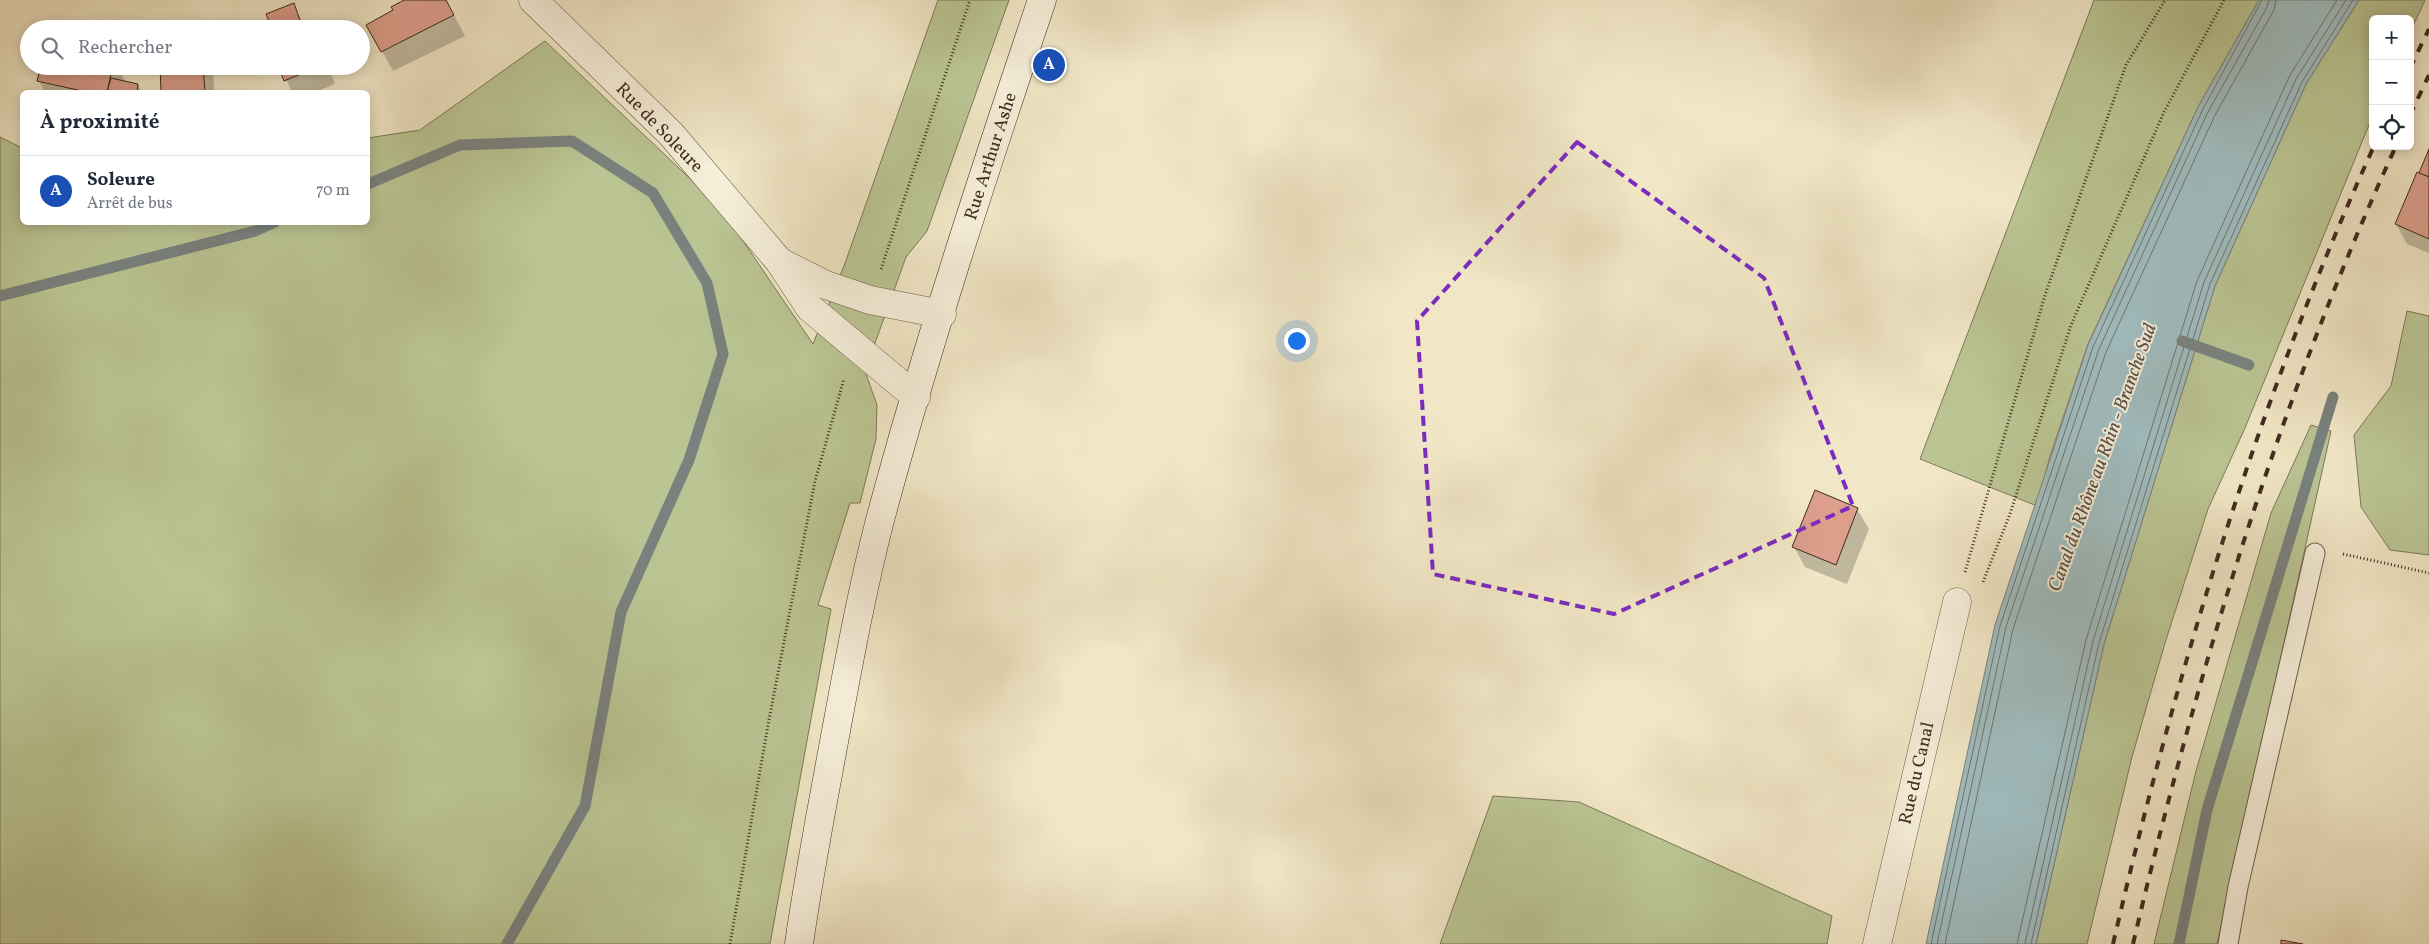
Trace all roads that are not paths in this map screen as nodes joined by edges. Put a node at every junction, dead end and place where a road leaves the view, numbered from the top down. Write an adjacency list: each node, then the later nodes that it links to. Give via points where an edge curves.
1 (533, 0): 3 (street, Rue de Soleure, via 671,134)
2 (1042, 0): 4 (street, Rue Arthur Ashe, via 983,173)
3 (779, 261): 4 (street, Rue de Soleure, via 826,285 870,300); 5 (street, Rue de Soleure, via 810,308)
4 (942, 314): 5 (street, Rue Arthur Ashe)
5 (916, 397): 8 (street, Rue Arthur Ashe, via 880,521 860,605)
6 (2315, 553): 10 (lane, via 2240,878)
7 (1957, 602): 9 (street, Rue du Canal)
8 (799, 944)
9 (1877, 944)
10 (2228, 944)

